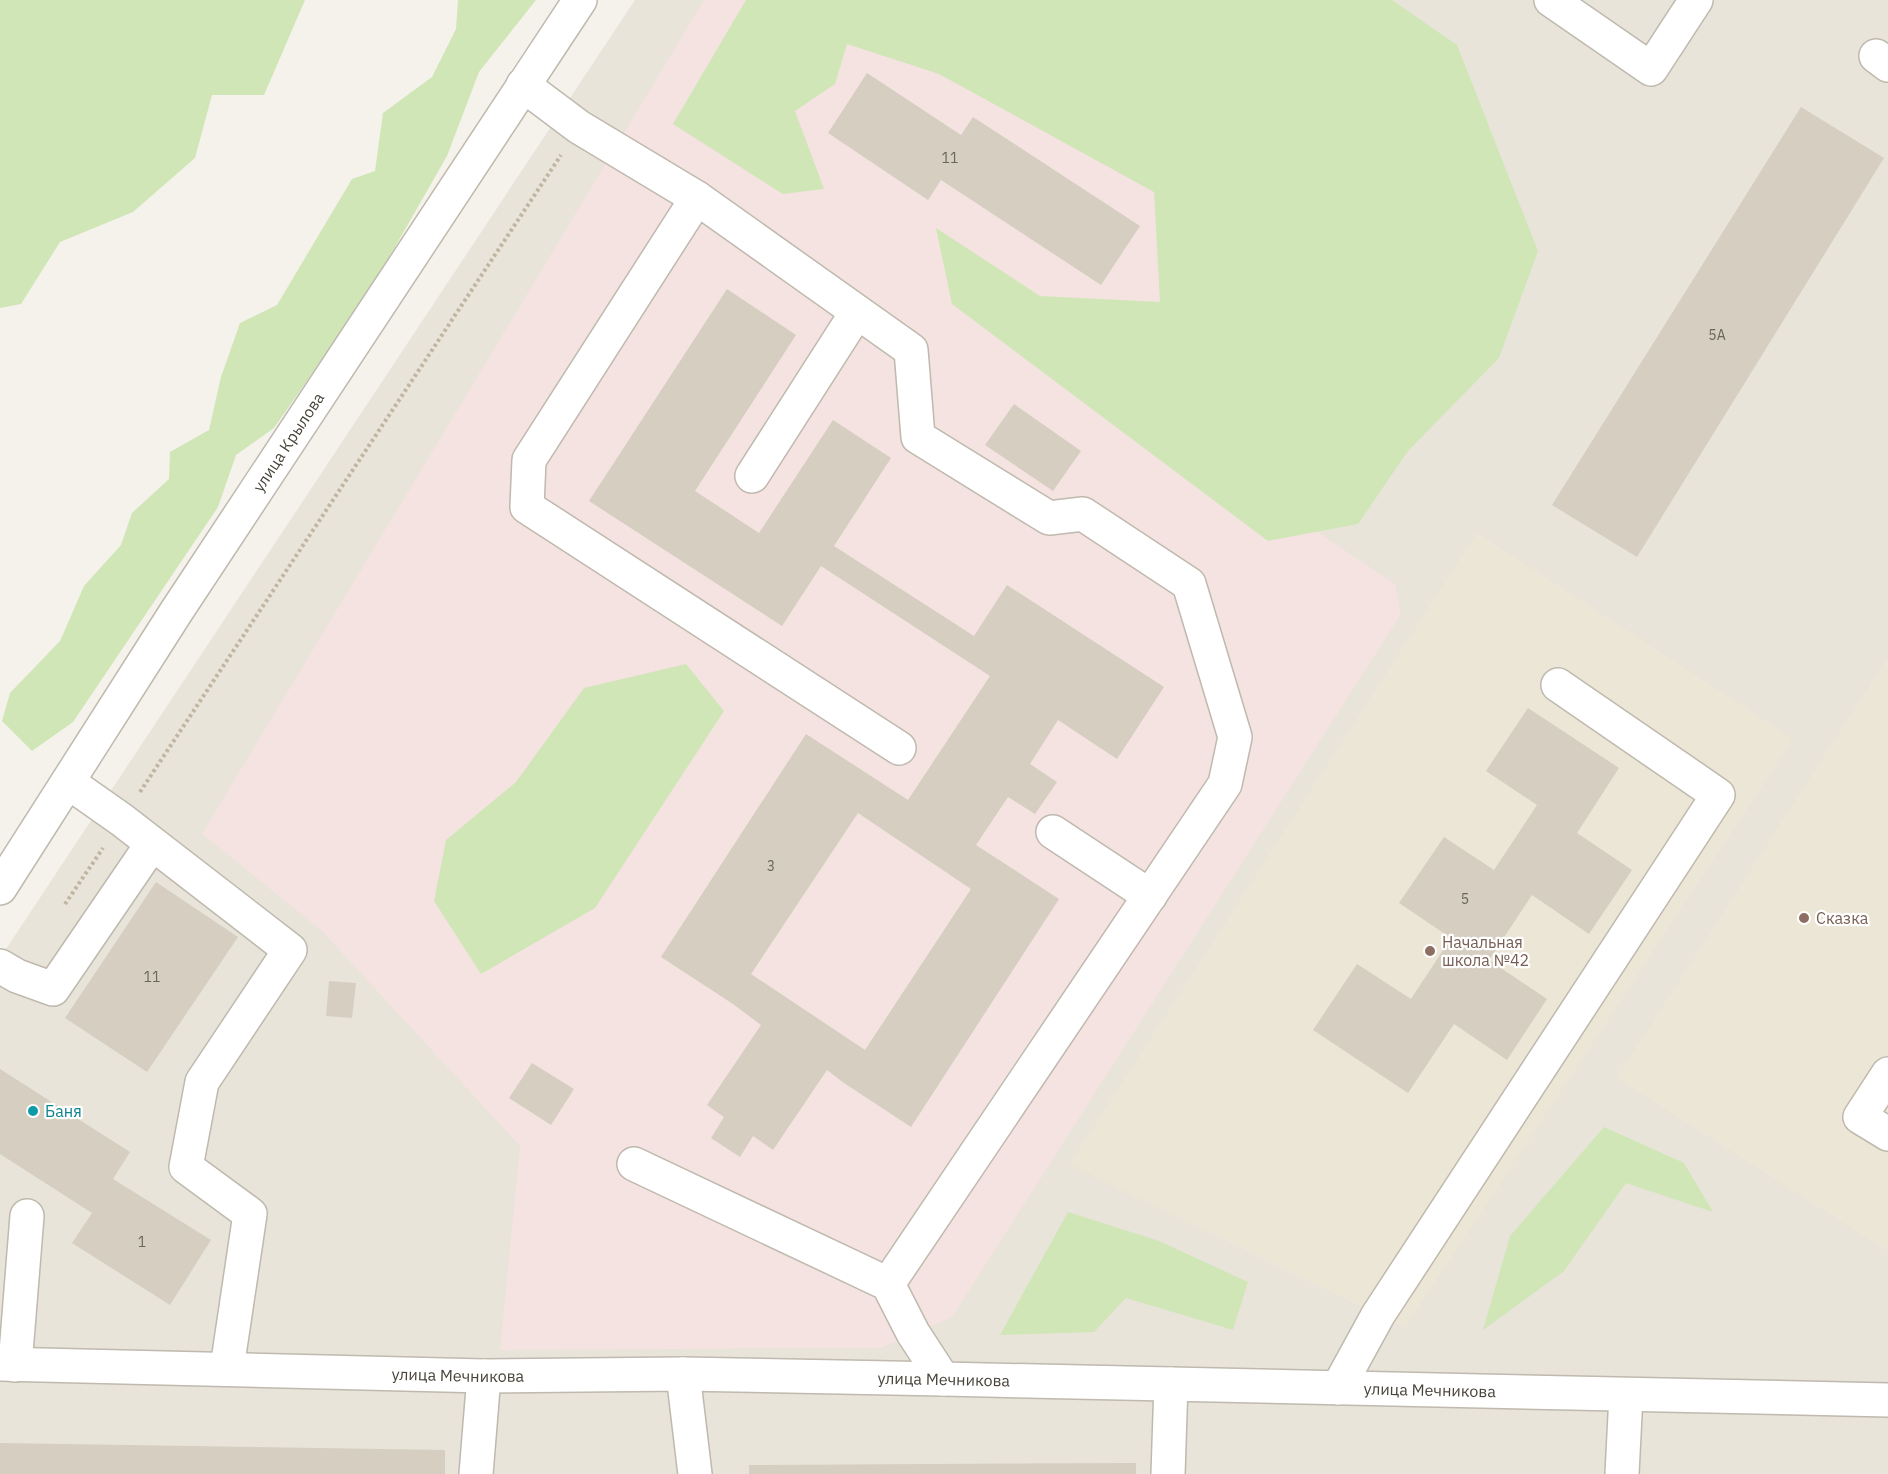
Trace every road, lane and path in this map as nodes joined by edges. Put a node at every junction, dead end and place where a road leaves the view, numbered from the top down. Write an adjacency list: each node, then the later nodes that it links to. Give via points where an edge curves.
1 (580, 0): 4 (street, улица Крылова)
2 (1551, 0): 3 (street, via 1651,69)
3 (1696, 0)
4 (523, 85): 5 (street); 11 (street, улица Крылова)
5 (579, 127): 6 (street); 12 (path)
6 (697, 198): 7 (street); 10 (street, via 530,460 527,507)
7 (857, 312): 8 (street); 16 (street, via 911,350 918,437 1049,518 1083,514 1189,584 1235,736 1226,784)
8 (752, 476)
9 (1558, 685): 30 (street, via 1718,795 1378,1316)
10 (899, 748)
11 (68, 782): 12 (street); 15 (street, улица Крылова)
12 (122, 820): 14 (street); 17 (path)
13 (1053, 832): 16 (street)
14 (152, 844): 18 (street, via 52,989); 25 (street, via 290,950 202,1082 186,1167 250,1214)
15 (0, 888)
16 (1150, 896): 23 (street)
17 (62, 908)
18 (0, 966)
19 (1888, 1074): 20 (street, via 1860,1117)
20 (1888, 1134)
21 (634, 1164): 23 (street)
22 (27, 1216): 24 (street)
23 (888, 1284): 28 (street)
24 (7, 1364): 25 (street, улица Мечникова)
25 (227, 1368): 27 (street, улица Мечникова)
26 (683, 1374): 27 (street, улица Мечникова); 28 (street, улица Мечникова); 34 (street)
27 (484, 1376): 33 (street)
28 (943, 1379): 29 (street, улица Мечникова)
29 (1171, 1384): 30 (street, улица Мечникова); 35 (street)
30 (1338, 1388): 31 (street, улица Мечникова)
31 (1626, 1395): 32 (street, улица Мечникова); 36 (street)
32 (1888, 1400)
33 (477, 1474)
34 (695, 1474)
35 (1168, 1474)
36 (1622, 1474)

